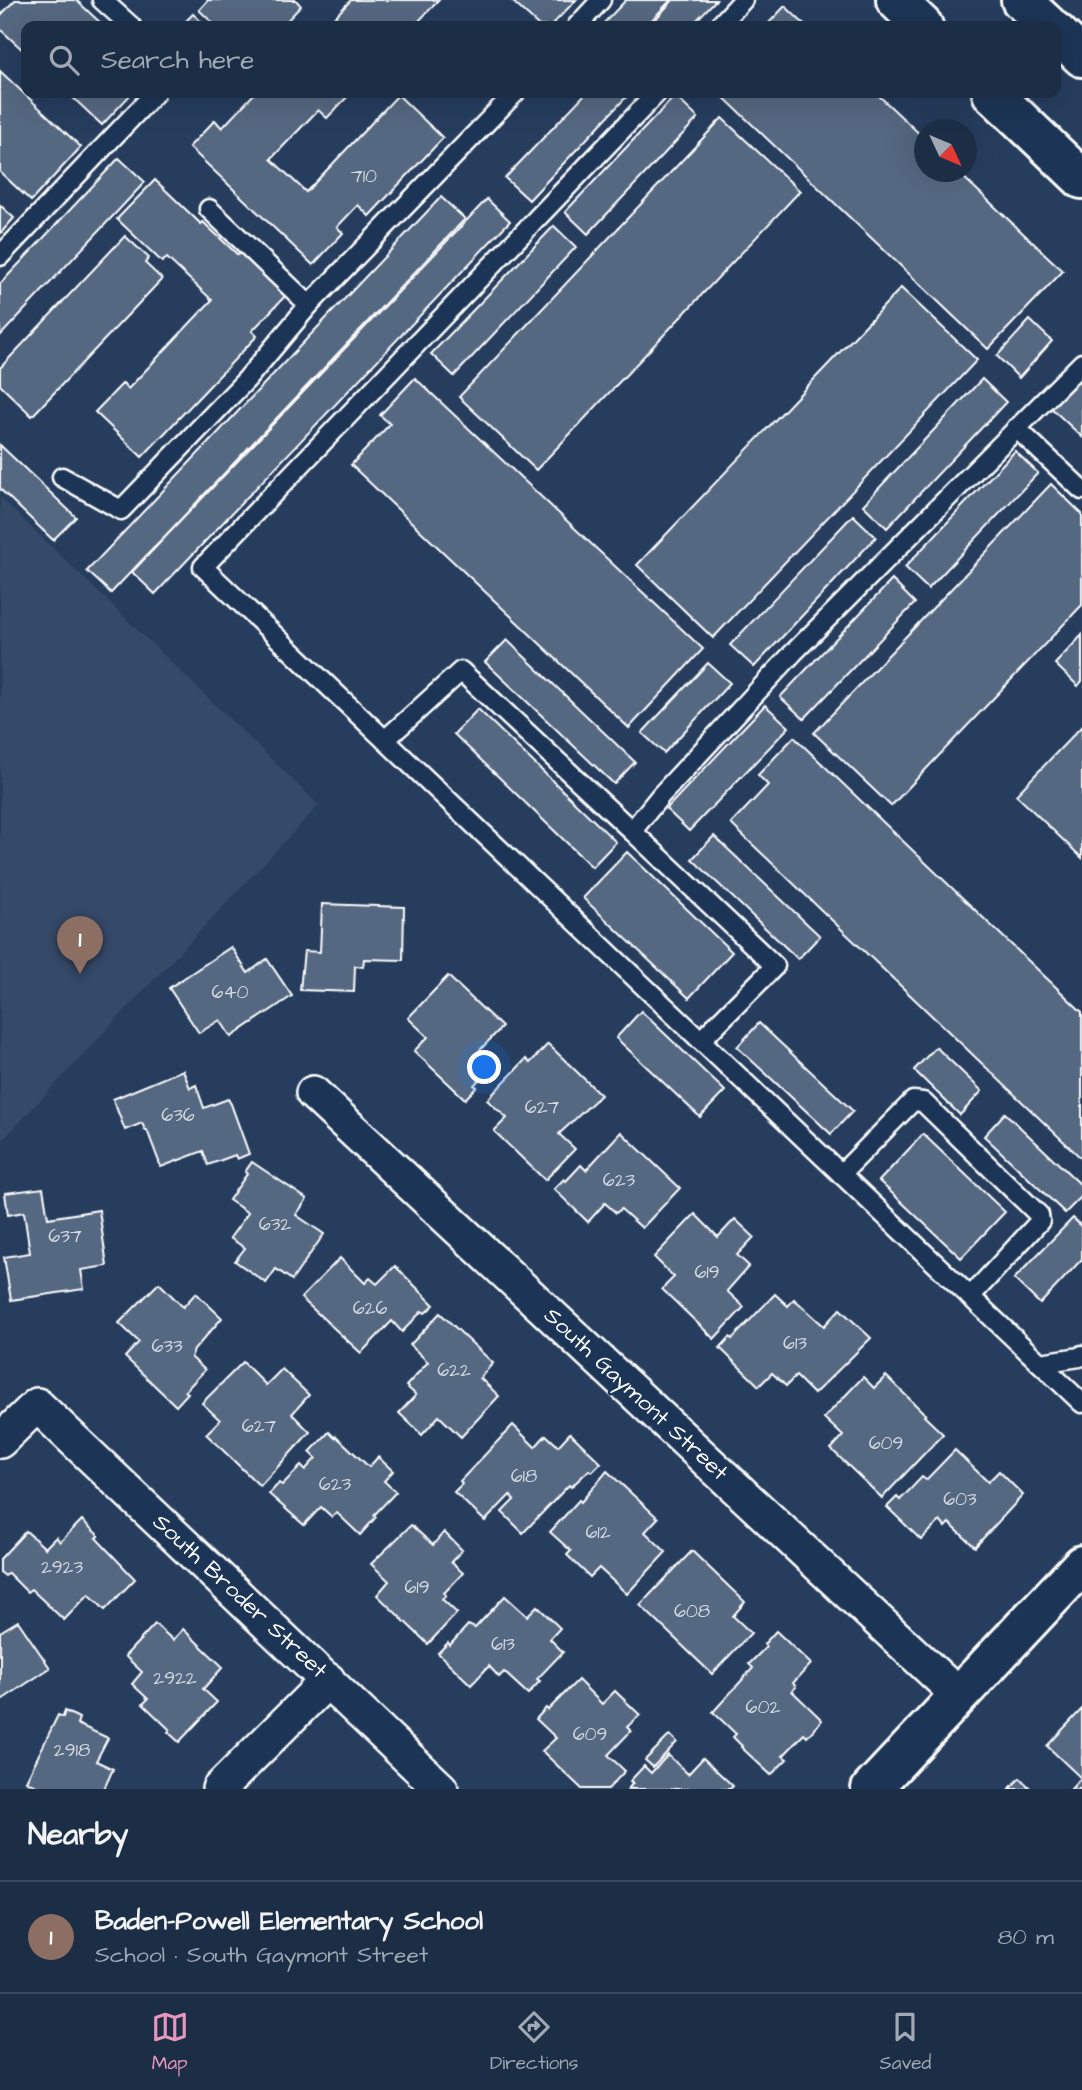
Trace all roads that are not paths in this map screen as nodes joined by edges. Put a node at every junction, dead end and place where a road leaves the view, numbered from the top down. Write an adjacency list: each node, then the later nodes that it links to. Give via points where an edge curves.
1 (103, 0): 6 (lane)
2 (601, 0): 7 (lane)
3 (743, 0): 8 (lane)
4 (896, 0): 9 (street)
5 (1021, 0): 10 (street)
6 (126, 21)
7 (582, 21)
8 (724, 21)
9 (918, 21)
10 (1044, 21)
11 (1061, 37): 12 (street)
12 (1082, 57)
13 (150, 98): 19 (lane)
14 (510, 98): 20 (lane)
15 (652, 98): 25 (lane, via 203,567)
16 (997, 98): 17 (street)
17 (1082, 179)
18 (209, 209): 20 (lane)
19 (0, 256)
20 (309, 305): 23 (lane, via 247,379 121,510)
21 (1082, 363): 22 (lane)
22 (1016, 428): 24 (lane); 26 (lane, via 793,653)
23 (62, 477)
24 (1082, 490)
25 (385, 740): 26 (lane, via 461,671); 27 (lane)
26 (632, 831): 27 (lane, via 775,966)
27 (701, 1040): 29 (lane)
28 (313, 1093): 37 (street, South Gaymont Street)
29 (841, 1174): 30 (lane); 30 (lane, via 914,1101 923,1102 1041,1221)
30 (970, 1297): 32 (lane)
31 (1082, 1355): 32 (lane)
32 (1040, 1363): 33 (lane)
33 (1082, 1403)
34 (0, 1441): 36 (street, South Broder Street, via 37,1405)
35 (1082, 1565): 37 (street)
36 (328, 1679): 38 (street); 39 (street, South Broder Street)
37 (959, 1696): 40 (street)
38 (219, 1789)
39 (441, 1789)
40 (871, 1789)

